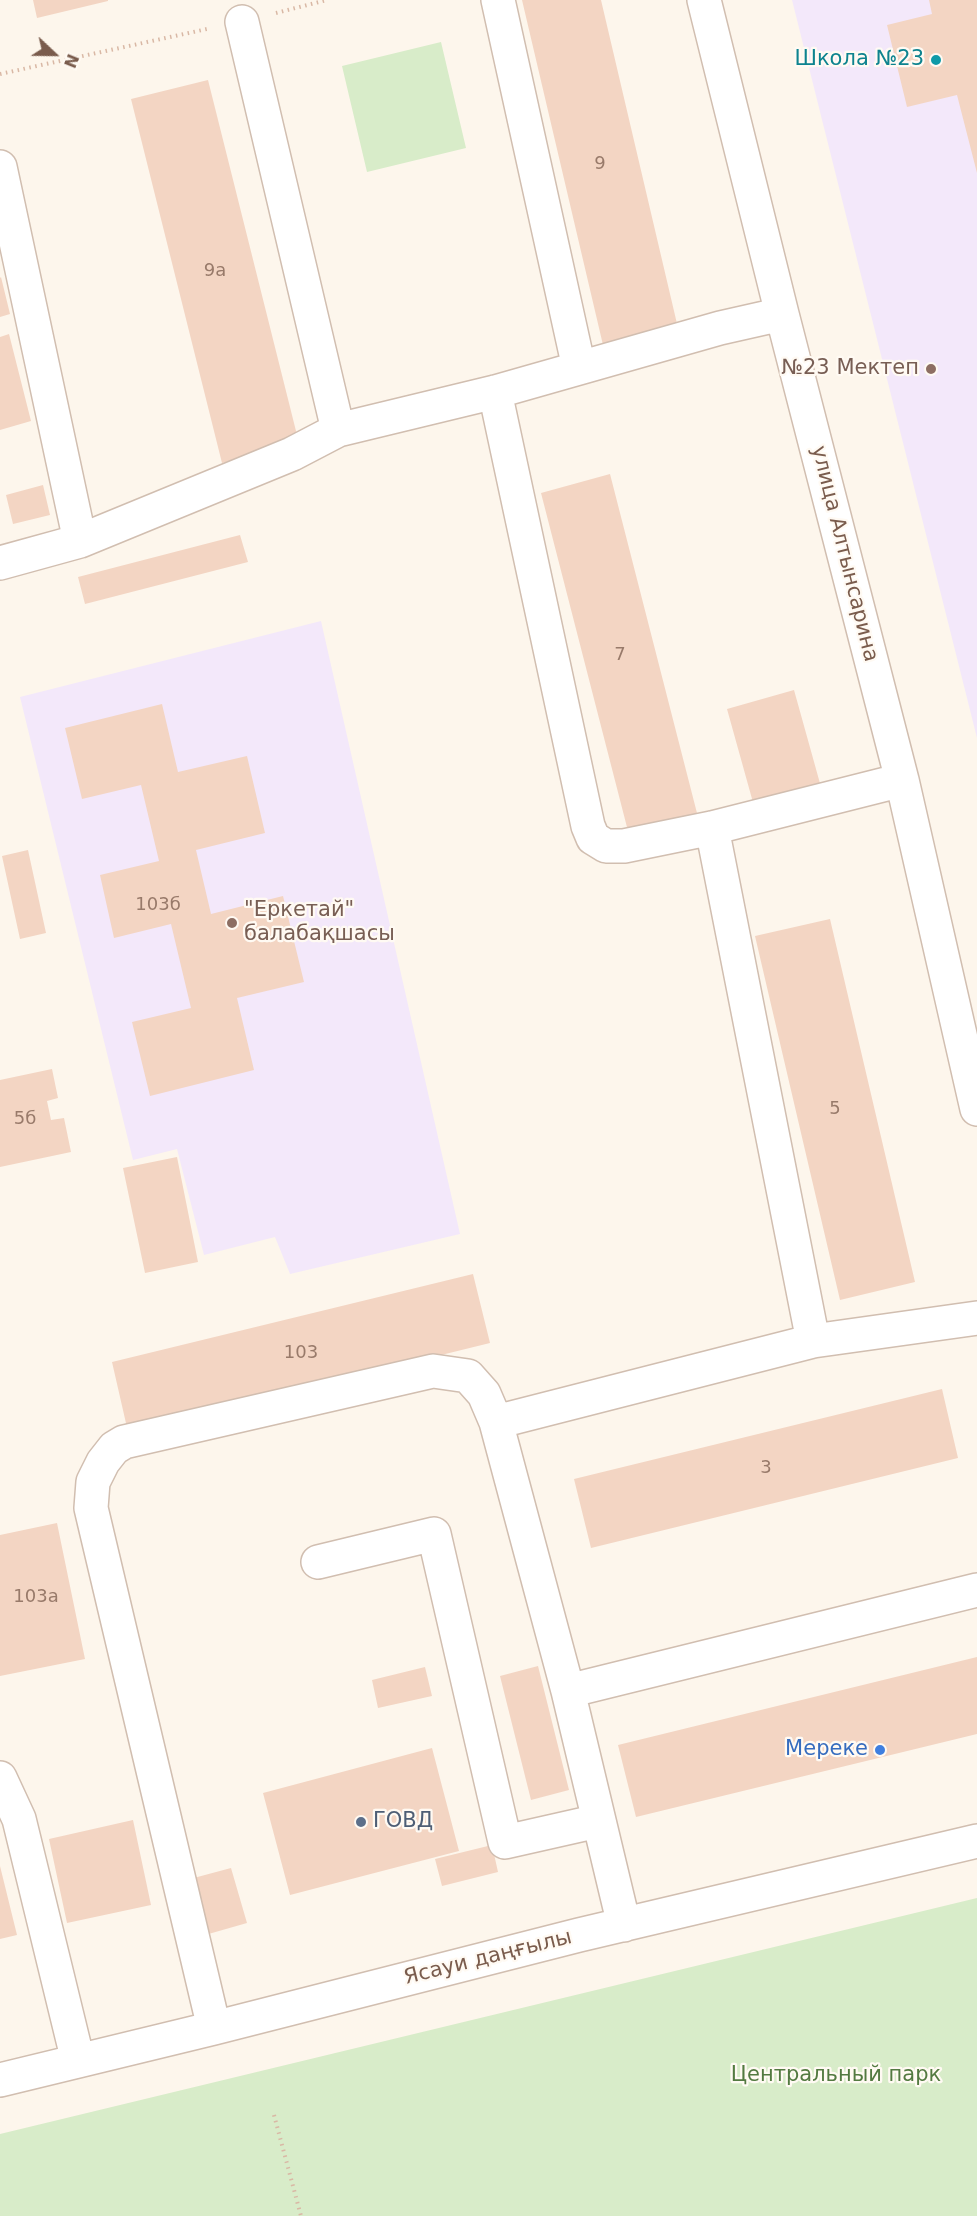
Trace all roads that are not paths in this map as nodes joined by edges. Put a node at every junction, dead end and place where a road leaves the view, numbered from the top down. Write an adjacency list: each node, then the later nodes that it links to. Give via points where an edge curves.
1 (498, 0): 6 (street)
2 (704, 0): 5 (street, улица Алтынсарина)
3 (242, 22): 8 (street)
4 (0, 167): 9 (street)
5 (782, 314): 6 (street); 11 (street, улица Алтынсарина)
6 (579, 368): 7 (street)
7 (495, 392): 8 (street); 12 (street, via 593,838 606,846 624,846)
8 (338, 430): 9 (street, via 292,454)
9 (80, 541): 10 (street)
10 (0, 563)
11 (902, 780): 12 (street); 13 (street, улица Алтынсарина)
12 (712, 828): 15 (street)
13 (977, 1108)
14 (977, 1318): 15 (street)
15 (813, 1341): 16 (street)
16 (496, 1422): 19 (street); 24 (street, via 484,1394 468,1376 433,1371 124,1442 103,1462 93,1482 91,1508)
17 (318, 1562): 21 (street, via 434,1534 505,1842)
18 (977, 1590): 19 (street)
19 (568, 1691): 21 (street)
20 (0, 1778): 25 (street, via 19,1819)
21 (598, 1821): 23 (street)
22 (977, 1841): 23 (street, Ясауи даңғылы)
23 (624, 1925): 24 (street, Ясауи даңғылы)
24 (213, 2028): 25 (street, Ясауи даңғылы)
25 (78, 2061): 26 (street, Ясауи даңғылы)
26 (0, 2080)

